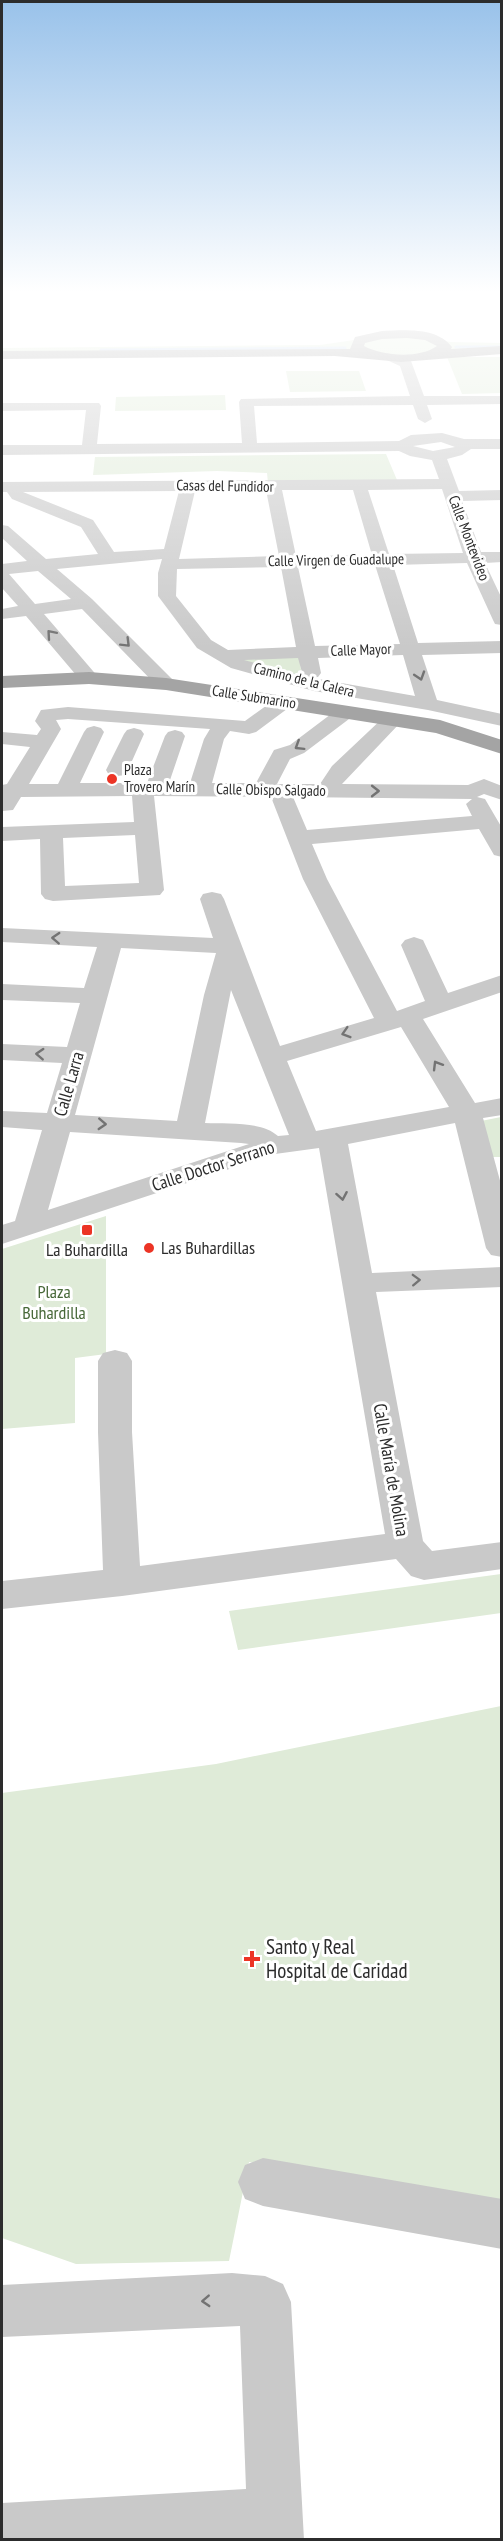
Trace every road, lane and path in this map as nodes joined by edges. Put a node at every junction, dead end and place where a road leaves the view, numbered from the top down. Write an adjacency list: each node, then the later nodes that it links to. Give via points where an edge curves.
1 (94, 411): 15 (street)
2 (247, 411): 6 (street)
3 (424, 411): 5 (street)
4 (408, 421): 5 (street)
5 (431, 421): 8 (street)
6 (248, 423): 7 (street); 12 (street)
7 (266, 423)
8 (431, 437): 9 (street); 11 (street, via 411,440)
9 (464, 444): 10 (street); 14 (street, via 461,451)
10 (501, 444)
11 (403, 446): 12 (street); 14 (street)
12 (250, 448): 15 (street)
13 (2, 450): 15 (street)
14 (438, 455): 21 (street, Calle Montevideo)
15 (90, 465): 17 (street, Casas del Fundidor); 20 (street, Casas del Fundidor, via 51,486)
16 (359, 485): 19 (street, Casas del Fundidor); 21 (street, Casas del Fundidor); 29 (street)
17 (115, 486): 18 (street, Casas del Fundidor); 23 (street, via 96,521)
18 (188, 486): 19 (street, Casas del Fundidor); 28 (street, Camino de la Calera)
19 (273, 487): 30 (street)
20 (7, 489): 23 (street)
21 (451, 490): 22 (street, Casas del Fundidor); 27 (street, Calle Montevideo)
22 (501, 495)
23 (87, 524): 26 (street)
24 (2, 530): 31 (street)
25 (501, 557): 27 (street, Calle Virgen de Guadalupe)
26 (109, 558): 28 (street, Calle Virgen de Guadalupe); 31 (street, Calle Virgen de Guadalupe)
27 (474, 558): 29 (street, Calle Virgen de Guadalupe); 37 (street, Calle Montevideo)
28 (172, 559): 30 (street, Calle Virgen de Guadalupe); 41 (street, Camino de la Calera, via 167,573 167,596 204,644)
29 (381, 560): 30 (street, Calle Virgen de Guadalupe); 39 (street)
30 (288, 561): 40 (street)
31 (43, 565): 32 (street, Calle Virgen de Guadalupe); 34 (street)
32 (2, 569)
33 (2, 577): 35 (street)
34 (86, 603): 35 (street); 44 (street, one-way to 44)
35 (30, 610): 36 (street); 42 (street, one-way to 35)
36 (2, 614)
37 (501, 620)
38 (501, 647): 39 (street, Calle Mayor)
39 (411, 649): 40 (street, Calle Mayor); 47 (street, one-way to 47)
40 (307, 652): 41 (street, Calle Mayor); 45 (street)
41 (220, 654): 45 (street, Camino de la Calera, via 238,664)
42 (89, 678): 43 (main road, Calle Submarino); 44 (main road, Calle Submarino)
43 (2, 682)
44 (166, 684): 46 (main road, Calle Submarino)
45 (314, 686): 47 (street, Camino de la Calera)
46 (284, 702): 48 (main road, Calle Submarino); 51 (street, via 249,728)
47 (428, 704): 50 (street, Camino de la Calera)
48 (346, 712): 49 (main road, Calle Submarino); 64 (street, one-way to 64, via 297,749 282,755)
49 (393, 719): 57 (main road, Calle Submarino, via 443,727); 65 (street, via 340,771)
50 (501, 720)
51 (219, 731): 54 (street, via 69,713 48,714); 55 (street); 62 (street)
52 (94, 732): 53 (street); 54 (street); 60 (street)
53 (134, 734): 55 (street); 58 (street)
54 (48, 735): 56 (street); 63 (street, via 22,760)
55 (175, 736): 61 (street)
56 (2, 738)
57 (501, 747)
58 (117, 770)
59 (488, 786): 65 (street, Calle Obispo Salgado, one-way to 59); 67 (street)
60 (66, 789): 61 (street, Calle Obispo Salgado); 63 (street, Calle Obispo Salgado)
61 (149, 789): 62 (street, Calle Obispo Salgado); 68 (street)
62 (199, 789): 64 (street, Calle Obispo Salgado)
63 (8, 790): 66 (street)
64 (271, 790): 65 (street, Calle Obispo Salgado); 71 (street)
65 (326, 791)
66 (2, 811)
67 (486, 822): 71 (street); 72 (street)
68 (146, 828): 69 (street); 69 (street, via 152,890 53,894)
69 (51, 832): 70 (street)
70 (2, 834)
71 (298, 838): 82 (street, via 315,879)
72 (501, 850)
73 (212, 899): 77 (street, Calle María de Molina)
74 (2, 936): 75 (street, one-way to 74)
75 (111, 941): 77 (street); 80 (street, Calle Larra)
76 (414, 945): 81 (street)
77 (231, 946): 85 (street, Calle María de Molina); 90 (street)
78 (501, 982): 81 (street)
79 (2, 992): 80 (street)
80 (95, 996): 84 (street, Calle Larra)
81 (440, 1005): 82 (street)
82 (398, 1018): 85 (street, one-way to 85); 87 (street, one-way to 82)
83 (2, 1052): 84 (street, one-way to 83)
84 (78, 1056): 89 (street, Calle Larra)
85 (272, 1057): 91 (street, Calle María de Molina)
86 (501, 1106): 87 (street, Calle Doctor Serrano)
87 (467, 1113): 91 (street, Calle Doctor Serrano); 94 (street)
88 (2, 1119): 89 (street)
89 (58, 1122): 90 (street, one-way to 90); 93 (street, Calle Larra)
90 (190, 1129): 92 (street, via 262,1137)
91 (319, 1140): 92 (street, Calle Doctor Serrano); 96 (street, Calle María de Molina, one-way to 96)
92 (271, 1146): 93 (street, Calle Doctor Serrano)
93 (15, 1231)
94 (501, 1248)
95 (501, 1277): 96 (street, one-way to 95)
96 (358, 1283): 98 (street, Calle María de Molina)
97 (115, 1361): 100 (street)
98 (405, 1545): 99 (street, via 424,1566); 100 (street, Calle María de Molina)
99 (501, 1555)
100 (122, 1582): 101 (street, Calle María de Molina)
101 (2, 1595)
102 (262, 2182): 103 (street)
103 (501, 2224)
104 (2, 2311): 105 (street, one-way to 104, via 265,2302 231,2299)
105 (276, 2528): 106 (street)
106 (2, 2531)

